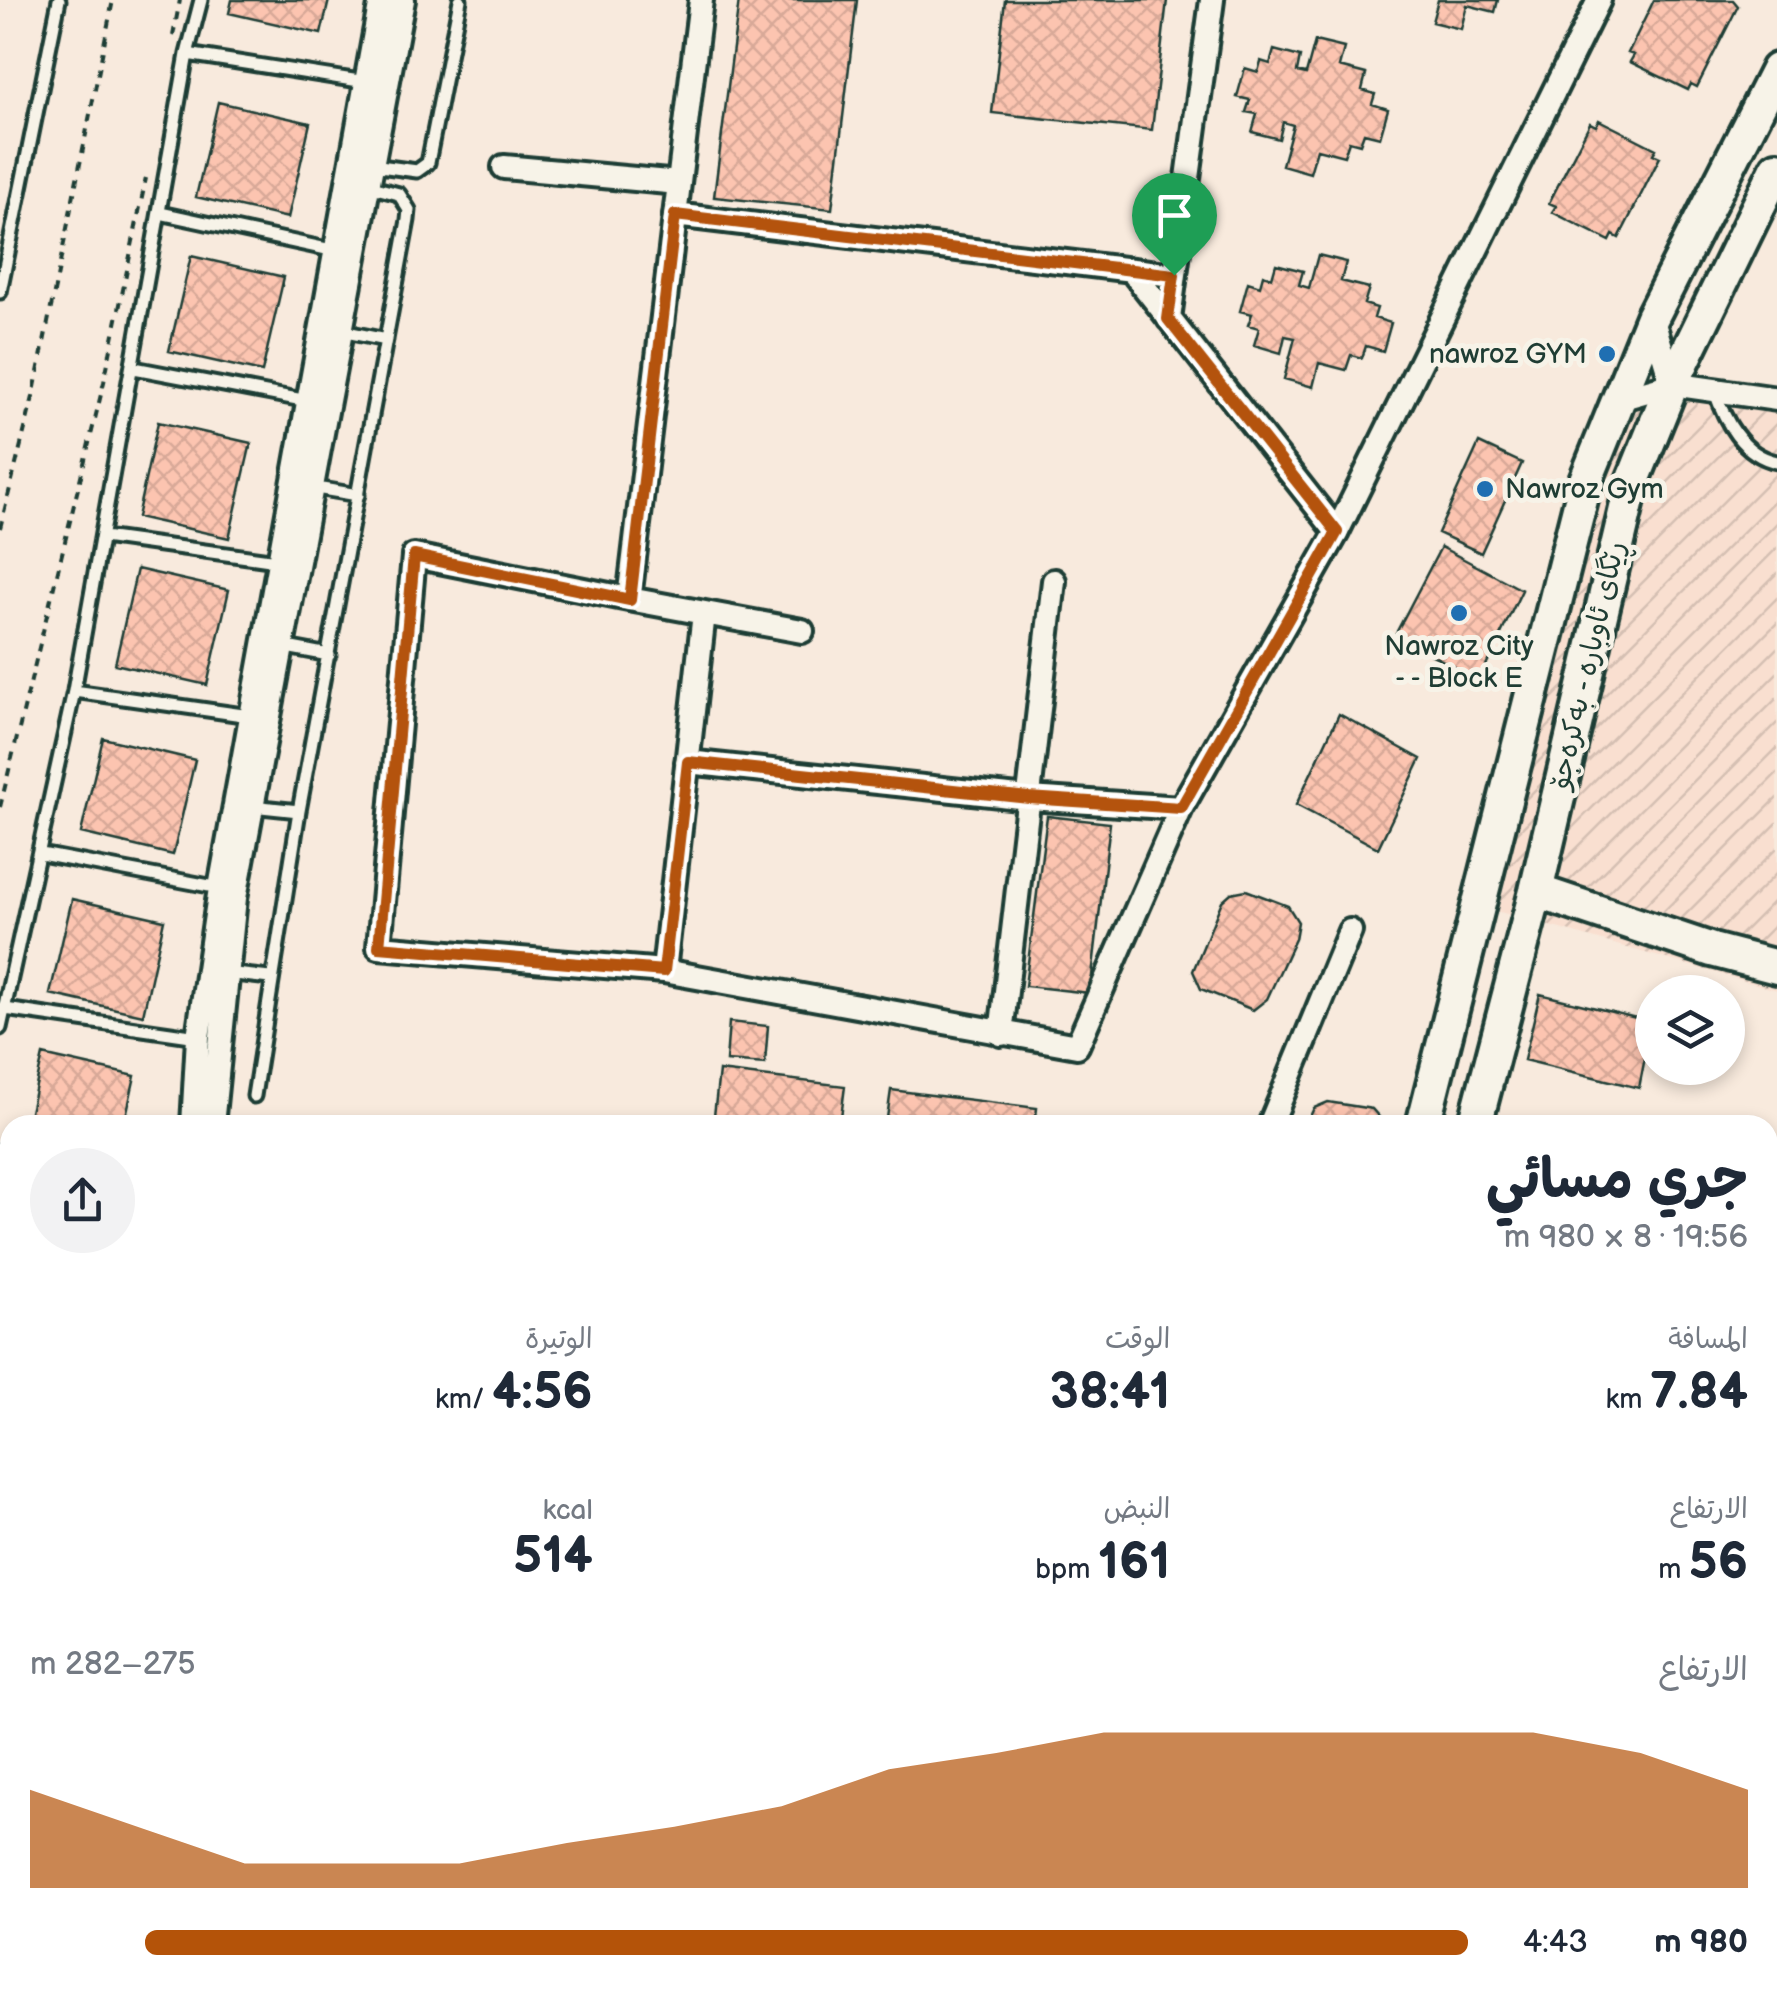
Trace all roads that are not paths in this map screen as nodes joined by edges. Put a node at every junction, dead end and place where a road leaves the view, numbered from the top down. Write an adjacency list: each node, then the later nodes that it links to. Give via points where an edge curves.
1 (59, 0): 21 (lane)
2 (202, 0): 9 (lane)
3 (382, 0): 11 (street)
4 (403, 0): 14 (street)
5 (460, 0): 14 (lane, via 428,164)
6 (701, 0): 15 (street)
7 (1212, 0): 20 (street)
8 (1599, 0): 38 (street)
9 (187, 54): 11 (lane); 16 (lane)
10 (1777, 70): 22 (main road)
11 (366, 82): 18 (street)
12 (504, 167): 15 (street)
13 (1777, 168): 23 (main road, ڕێگای ئاوبارە - بەکرەجۆ)
14 (370, 176): 25 (street); 26 (lane, via 399,194 409,210)
15 (679, 183): 17 (street)
16 (160, 213): 18 (lane); 27 (lane)
17 (675, 215): 19 (street); 42 (street)
18 (336, 251): 32 (street)
19 (1132, 270): 20 (street); 24 (street)
20 (1174, 275): 24 (street)
21 (0, 292)
22 (1658, 305): 23 (main road); 28 (street); 31 (main road)
23 (1704, 316): 28 (main road, ڕێگای ئاوبارە - بەکرەجۆ)
24 (1168, 319): 38 (street)
25 (341, 331): 26 (lane); 36 (street)
26 (386, 340): 37 (lane)
27 (134, 368): 32 (lane); 39 (lane)
28 (1672, 384): 29 (street); 31 (street); 34 (main road, ڕێگای ئاوبارە - بەکرەجۆ)
29 (1714, 390): 30 (street); 35 (lane, via 1726,424 1762,459)
30 (1777, 398)
31 (1616, 400): 33 (main road)
32 (308, 401): 40 (street)
33 (1602, 433): 34 (main road, via 1626,434); 70 (main road)
34 (1644, 449): 56 (main road, ڕێگای ئاوبارە - بەکرەجۆ, via 1612,556)
35 (1777, 462)
36 (310, 487): 37 (lane); 45 (street)
37 (358, 495): 46 (lane)
38 (1337, 532): 52 (street)
39 (103, 537): 40 (lane); 47 (lane)
40 (276, 561): 48 (street)
41 (1054, 582): 50 (street)
42 (630, 600): 43 (street); 59 (street, via 414,556 379,947)
43 (704, 613): 44 (street); 49 (street)
44 (802, 630)
45 (281, 646): 46 (lane); 51 (street)
46 (328, 654): 53 (lane)
47 (74, 690): 48 (lane); 54 (lane)
48 (250, 716): 55 (street)
49 (688, 762): 50 (street); 59 (street)
50 (1029, 798): 52 (street); 64 (street)
51 (252, 806): 53 (lane); 60 (street)
52 (1181, 808): 64 (street, via 1077,1046)
53 (300, 811): 61 (lane)
54 (41, 854): 55 (lane); 62 (lane)
55 (220, 888): 65 (street)
56 (1536, 891): 58 (main road); 71 (main road, ڕێگای ئاوبارە - بەکرەجۆ)
57 (1350, 931): 69 (street)
58 (1777, 966)
59 (664, 971): 64 (street)
60 (226, 973): 61 (lane); 68 (street)
61 (270, 978): 66 (lane)
62 (5, 1009): 63 (lane); 65 (lane)
63 (0, 1028)
64 (1001, 1034)
65 (198, 1036): 67 (street)
66 (254, 1096)
67 (194, 1115)
68 (213, 1115)
69 (1274, 1115)
70 (1425, 1115)
71 (1478, 1115)

